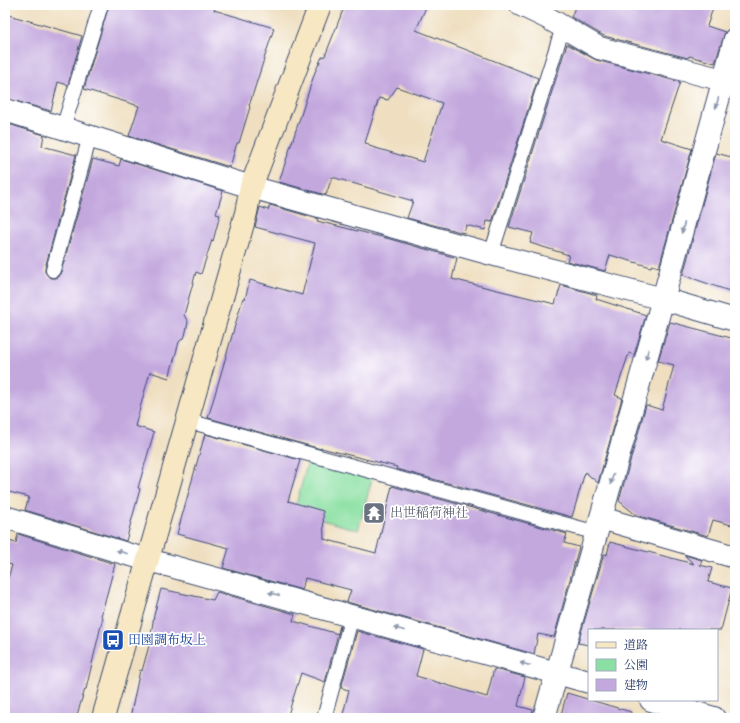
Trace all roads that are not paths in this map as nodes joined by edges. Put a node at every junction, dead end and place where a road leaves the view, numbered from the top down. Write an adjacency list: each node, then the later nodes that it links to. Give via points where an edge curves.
1 (101, 5): 8 (lane)
2 (320, 5): 10 (street)
3 (521, 5): 4 (street)
4 (553, 17): 6 (street, via 599,48); 11 (lane)
5 (733, 51): 6 (street)
6 (723, 80): 13 (street, one-way to 13)
7 (5, 110): 8 (street)
8 (64, 128): 9 (street)
9 (90, 136): 10 (street); 12 (lane)
10 (250, 187): 11 (street); 15 (street, via 246,213)
11 (491, 254): 13 (street)
12 (53, 270)
13 (663, 299): 14 (street); 17 (street, one-way to 17)
14 (735, 320)
15 (188, 421): 17 (lane); 19 (street)
16 (5, 517): 19 (street, one-way to 16)
17 (599, 526): 18 (street); 21 (street)
18 (735, 557)
19 (148, 559): 20 (street, one-way to 19); 24 (street)
20 (352, 616): 21 (street, one-way to 20); 25 (lane)
21 (557, 673): 22 (street); 26 (street)
22 (588, 682)
23 (654, 701): 27 (street)
24 (103, 718)
25 (324, 718)
26 (544, 718)
27 (714, 718)

